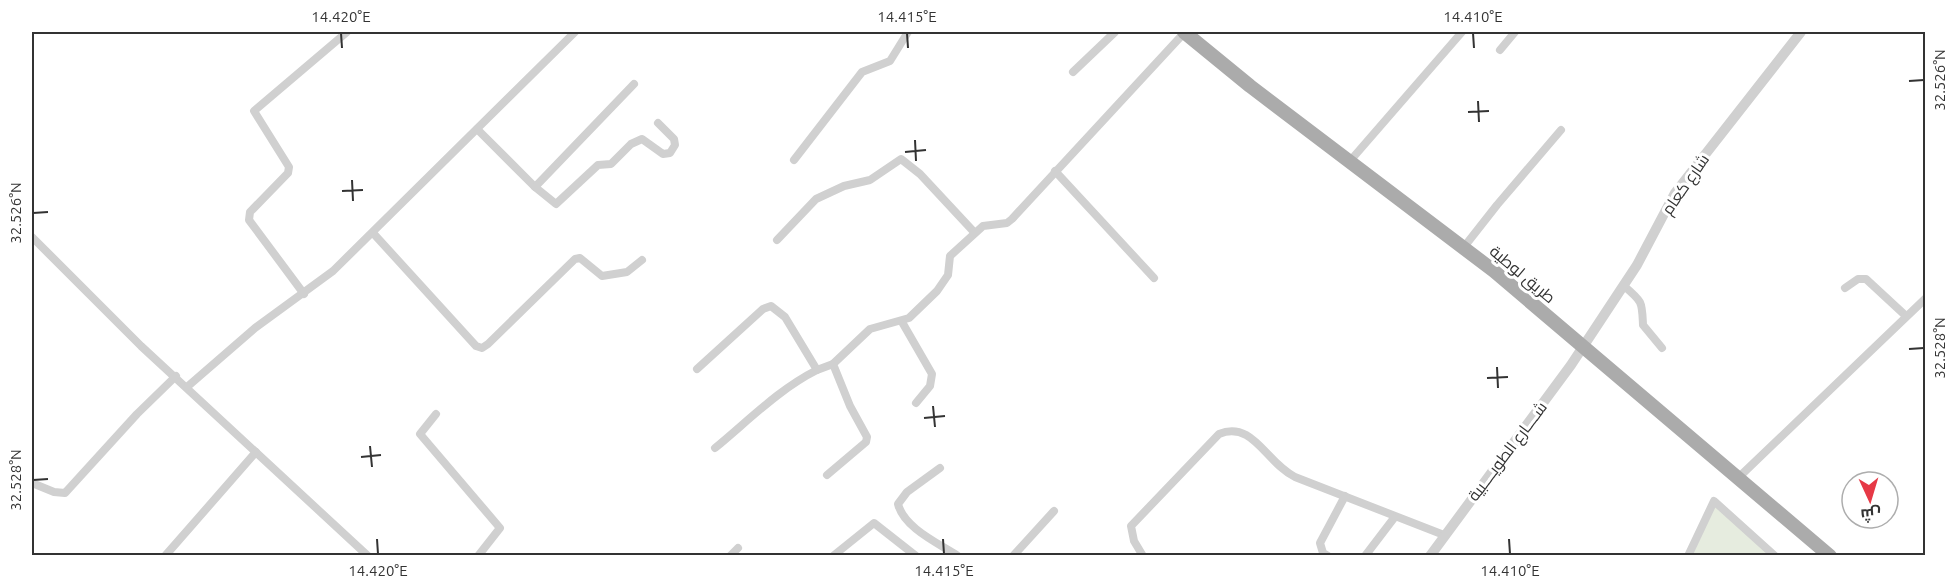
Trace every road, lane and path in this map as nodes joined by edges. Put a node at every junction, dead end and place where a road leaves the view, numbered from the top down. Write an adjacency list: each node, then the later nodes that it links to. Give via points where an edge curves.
1 (347, 32): 28 (street, via 254,111 290,167 250,212 249,220)
2 (575, 32): 13 (street)
3 (908, 32): 15 (street, via 890,61 862,72)
4 (1115, 32): 10 (street)
5 (1185, 32): 16 (main road, طريق لوطية); 17 (street)
6 (1462, 32): 16 (street)
7 (1515, 32): 9 (street)
8 (1801, 32): 26 (street, شارع كعام, via 1675,193)
9 (1500, 50)
10 (1072, 72)
11 (634, 84): 18 (street)
12 (658, 123): 18 (street, via 675,141 670,153 663,154 642,139 634,141 611,164 598,165 556,204)
13 (477, 129): 18 (street); 19 (street)
14 (1561, 130): 23 (street)
15 (794, 160)
16 (1350, 161): 23 (main road, طريق لوطية)
17 (1055, 171): 20 (street, via 1007,223 983,226); 25 (street)
18 (535, 187)
19 (374, 232): 24 (street, via 442,311 482,348 575,259 580,258 602,276 627,272); 28 (street)
20 (974, 232): 22 (street, via 921,174 901,159 870,180 816,199); 31 (street, via 950,256 948,275 937,291)
21 (32, 237): 37 (street)
22 (777, 240)
23 (1464, 247): 32 (main road, طريق لوطية)
24 (642, 260)
25 (1154, 278)
26 (1624, 286): 32 (street, شارع كعام); 33 (street, via 1640,299 1644,307 1643,325)
27 (1845, 288): 30 (street, via 1855,280 1866,279)
28 (304, 294): 38 (street, via 246,334)
29 (1926, 298): 30 (street)
30 (1906, 316): 45 (street)
31 (902, 322): 34 (street, via 870,329); 39 (street, via 932,371 930,386)
32 (1583, 346): 45 (main road, طريق لوطية); 50 (street, شــــارع الطويــــبية)
33 (1662, 348)
34 (833, 364): 36 (street); 44 (street, via 867,437)
35 (697, 369): 36 (street, via 771,306 785,317)
36 (817, 370): 41 (street, via 774,399)
37 (176, 376): 38 (street); 46 (street, via 65,493)
38 (187, 387): 42 (street)
39 (916, 403)
40 (436, 414): 54 (street, via 420,434 500,528)
41 (715, 448)
42 (256, 452): 52 (street); 53 (street)
43 (940, 468): 58 (street, via 907,492 898,504 910,523)
44 (827, 475)
45 (1738, 478): 66 (main road, طريق لوطية)
46 (32, 483)
47 (1345, 496): 49 (street); 60 (street, via 1284,472 1242,431 1229,429 1219,434 1131,526); 61 (street, via 1320,543 1323,553)
48 (1054, 511): 59 (street)
49 (1394, 518): 50 (street); 62 (street)
50 (1444, 536): 63 (street, شــــارع الطويــــبية)
51 (738, 548): 55 (street)
52 (165, 555)
53 (368, 555)
54 (478, 555)
55 (730, 555)
56 (833, 555): 57 (street, via 874,523)
57 (916, 555)
58 (958, 555)
59 (1013, 555)
60 (1143, 555)
61 (1328, 555)
62 (1365, 555)
63 (1430, 555)
64 (1688, 555): 65 (street, via 1714,501)
65 (1775, 555)
66 (1830, 555)

